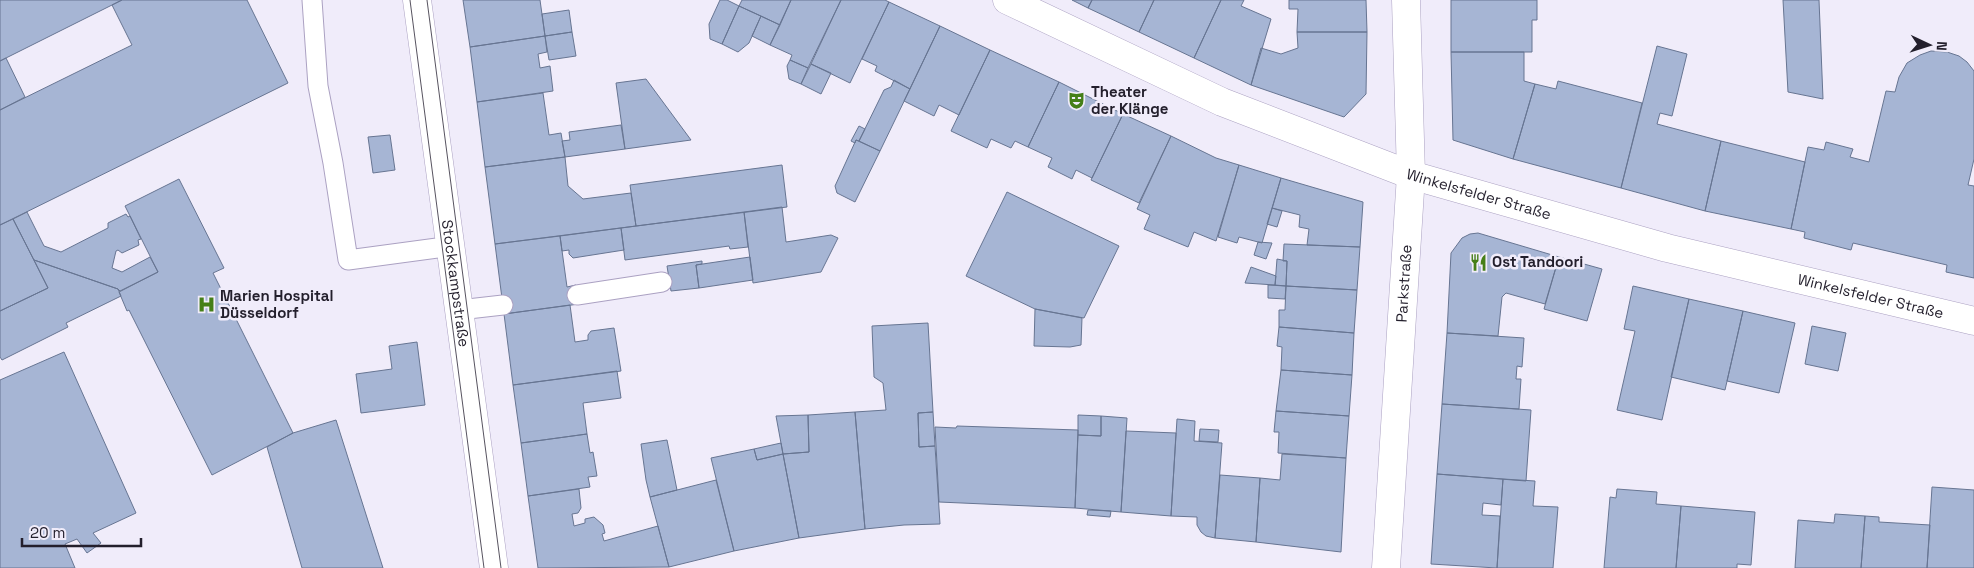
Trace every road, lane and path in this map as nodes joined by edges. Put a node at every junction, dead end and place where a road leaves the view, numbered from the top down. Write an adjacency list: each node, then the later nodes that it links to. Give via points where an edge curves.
1 (312, 0): 6 (lane, via 318,86 348,260)
2 (417, 0): 6 (street, Stockkampstraße)
3 (1007, 0): 5 (street, Winkelsfelder Straße, via 1222,102)
4 (1406, 0): 5 (street, Parkstraße)
5 (1411, 175): 11 (street, Winkelsfelder Straße, via 1667,248); 13 (street, Parkstraße)
6 (452, 246): 10 (street, Stockkampstraße)
7 (662, 282): 8 (lane)
8 (577, 295)
9 (503, 305): 10 (lane)
10 (459, 310): 12 (street, Stockkampstraße)
11 (1974, 321)
12 (494, 568)
13 (1386, 568)

